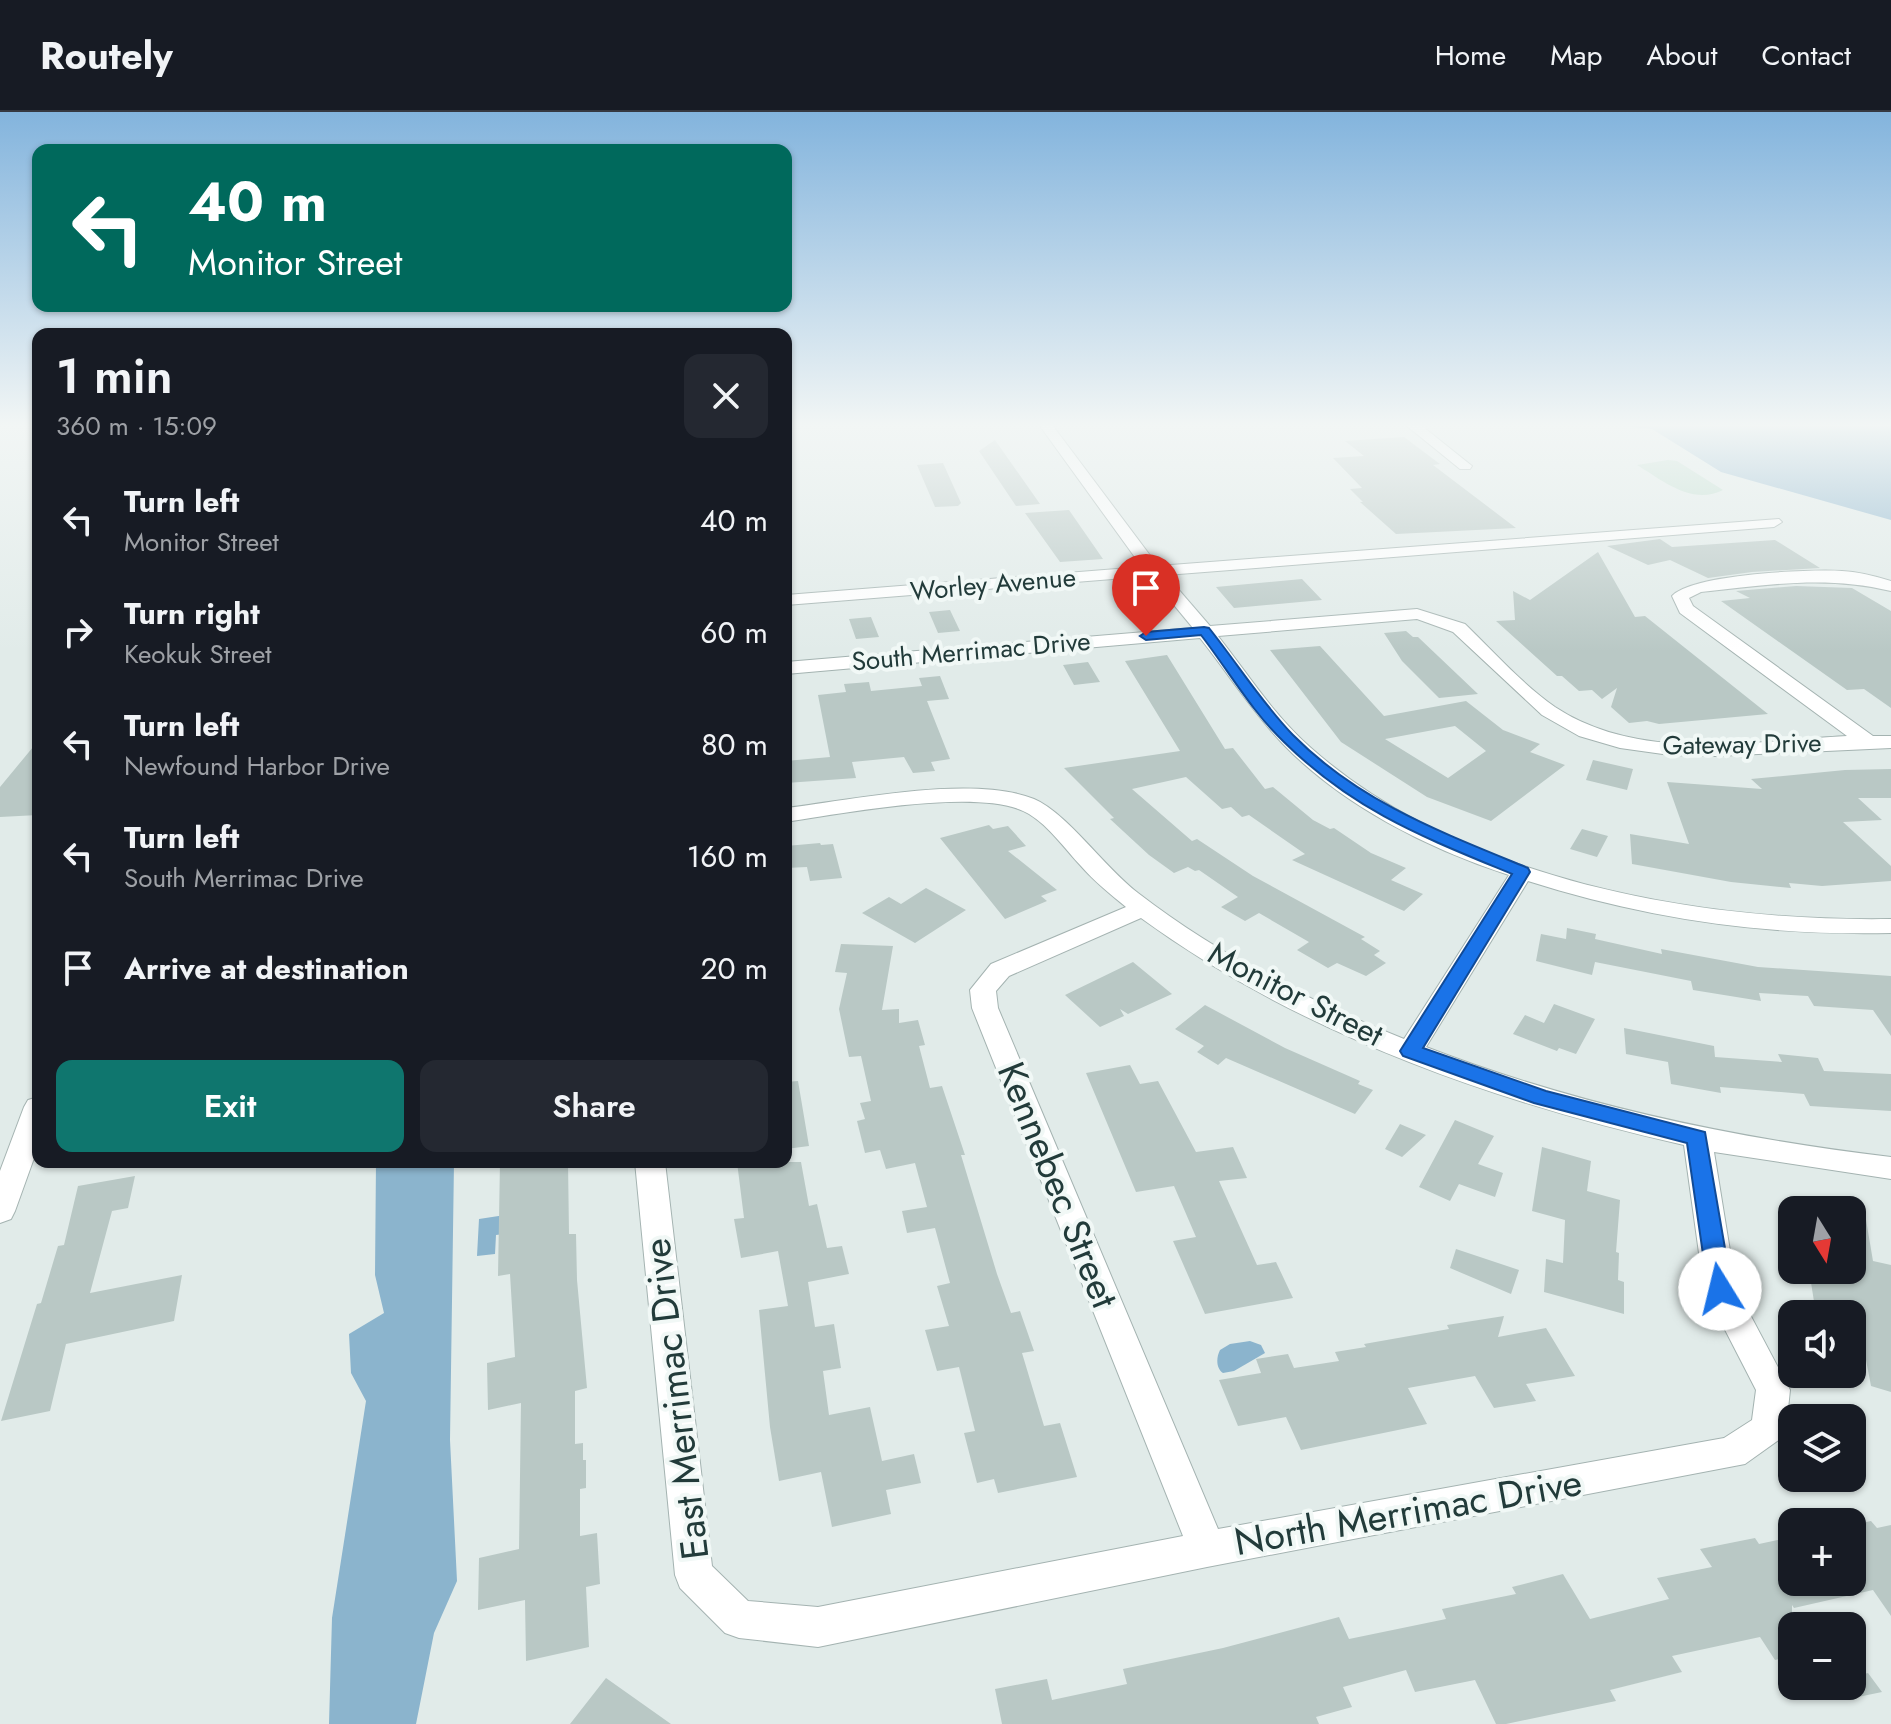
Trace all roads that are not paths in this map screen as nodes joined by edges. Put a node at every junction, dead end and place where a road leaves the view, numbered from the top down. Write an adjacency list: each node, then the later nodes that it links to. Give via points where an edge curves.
1 (1102, 501): 3 (street)
2 (1774, 522): 3 (street, Worley Avenue)
3 (1154, 571): 5 (street, Worley Avenue); 6 (street)
4 (1891, 586): 8 (street, via 1840,575 1697,587 1680,596 1686,609)
5 (792, 600)
6 (1204, 631): 7 (street, South Merrimac Drive); 8 (street, Gateway Drive, via 1417,614 1459,628 1550,711 1597,734 1658,748 1704,751); 11 (street, via 1287,737 1329,774 1407,824)
7 (792, 667)
8 (1867, 741): 9 (street, Gateway Drive)
9 (1891, 742)
10 (792, 814): 12 (street, Monitor Street, via 984,794 1024,802 1051,820)
11 (1522, 872): 13 (street, via 1682,913 1822,927); 14 (street)
12 (1144, 908): 14 (street, Monitor Street, via 1221,959 1304,1004); 20 (street, Kennebec Street, via 1000,970 983,990 985,1008)
13 (1891, 926)
14 (1410, 1051): 16 (street, Monitor Street, via 1541,1097)
15 (32, 1123): 19 (street)
16 (1697, 1137): 18 (street, Monitor Street, via 1814,1160); 20 (street, North Merrimac Drive, via 1720,1289 1773,1390 1768,1428 1732,1453)
17 (651, 1168): 21 (street, East Merrimac Drive, via 694,1575)
18 (1891, 1168)
19 (0, 1211)
20 (1207, 1549): 21 (street, North Merrimac Drive, via 818,1627)
21 (739, 1619)

